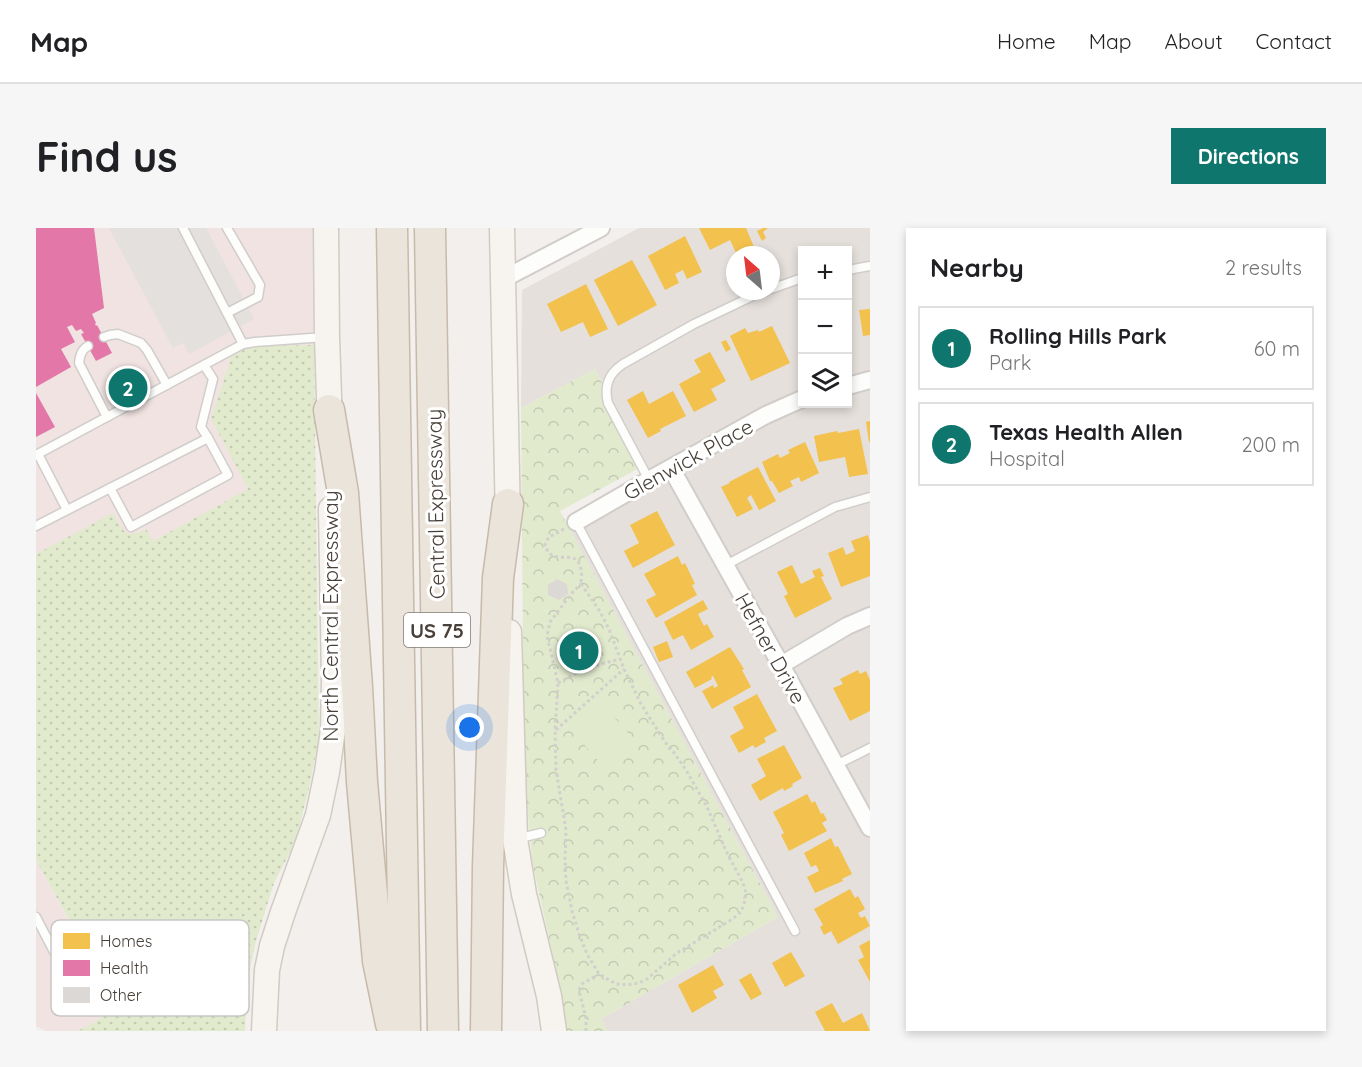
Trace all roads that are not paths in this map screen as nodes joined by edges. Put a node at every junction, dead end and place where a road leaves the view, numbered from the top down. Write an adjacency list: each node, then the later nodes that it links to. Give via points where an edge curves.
1 (183, 228): 14 (lane)
2 (227, 228): 14 (lane, via 260,285 258,297)
3 (326, 228): 16 (main road, North Central Expressway)
4 (392, 228): 49 (highway, Central Expressway / US 75)
5 (430, 228): 50 (highway, Central Expressway / US 75)
6 (502, 228): 10 (main road)
7 (601, 228): 10 (street)
8 (870, 266): 9 (lane)
9 (852, 269)
10 (503, 279): 32 (main road)
11 (798, 279): 12 (lane)
12 (780, 286)
13 (744, 300): 29 (lane, via 623,364 610,376 606,385 608,403)
14 (227, 313): 17 (lane)
15 (104, 337): 21 (lane, via 118,334 141,343)
16 (327, 337): 17 (lane); 24 (main road, North Central Expressway)
17 (243, 344): 19 (lane)
18 (88, 346): 25 (lane, via 79,363)
19 (204, 365): 21 (lane); 26 (lane, via 213,379 201,427)
20 (870, 381): 22 (street)
21 (167, 385): 25 (lane)
22 (852, 385)
23 (798, 401): 28 (street, Glenwick Place)
24 (329, 410): 47 (main road, North Central Expressway, via 333,730 318,815 272,946); 48 (highway, via 343,493 378,960)
25 (107, 417): 27 (lane)
26 (208, 438): 30 (lane); 30 (lane, via 228,475 131,527)
27 (37, 455): 33 (lane)
28 (671, 468): 29 (street, Glenwick Place); 36 (street, Hefner Drive)
29 (648, 480): 34 (street, Glenwick Place)
30 (110, 488): 33 (lane)
31 (870, 497): 36 (lane, via 835,507)
32 (508, 504): 43 (main road); 51 (highway, via 498,578)
33 (67, 510): 35 (lane)
34 (576, 522): 45 (lane)
35 (36, 526)
36 (726, 565): 38 (street, Hefner Drive)
37 (870, 616): 38 (street)
38 (781, 665): 40 (street, Hefner Drive)
39 (870, 748): 40 (lane)
40 (836, 765): 41 (street, Hefner Drive)
41 (870, 828)
42 (541, 833): 43 (lane)
43 (515, 839): 52 (main road)
44 (36, 917): 46 (lane)
45 (795, 931)
46 (51, 946)
47 (264, 1031)
48 (393, 1031)
49 (405, 1031)
50 (443, 1031)
51 (486, 1031)
52 (554, 1031)

